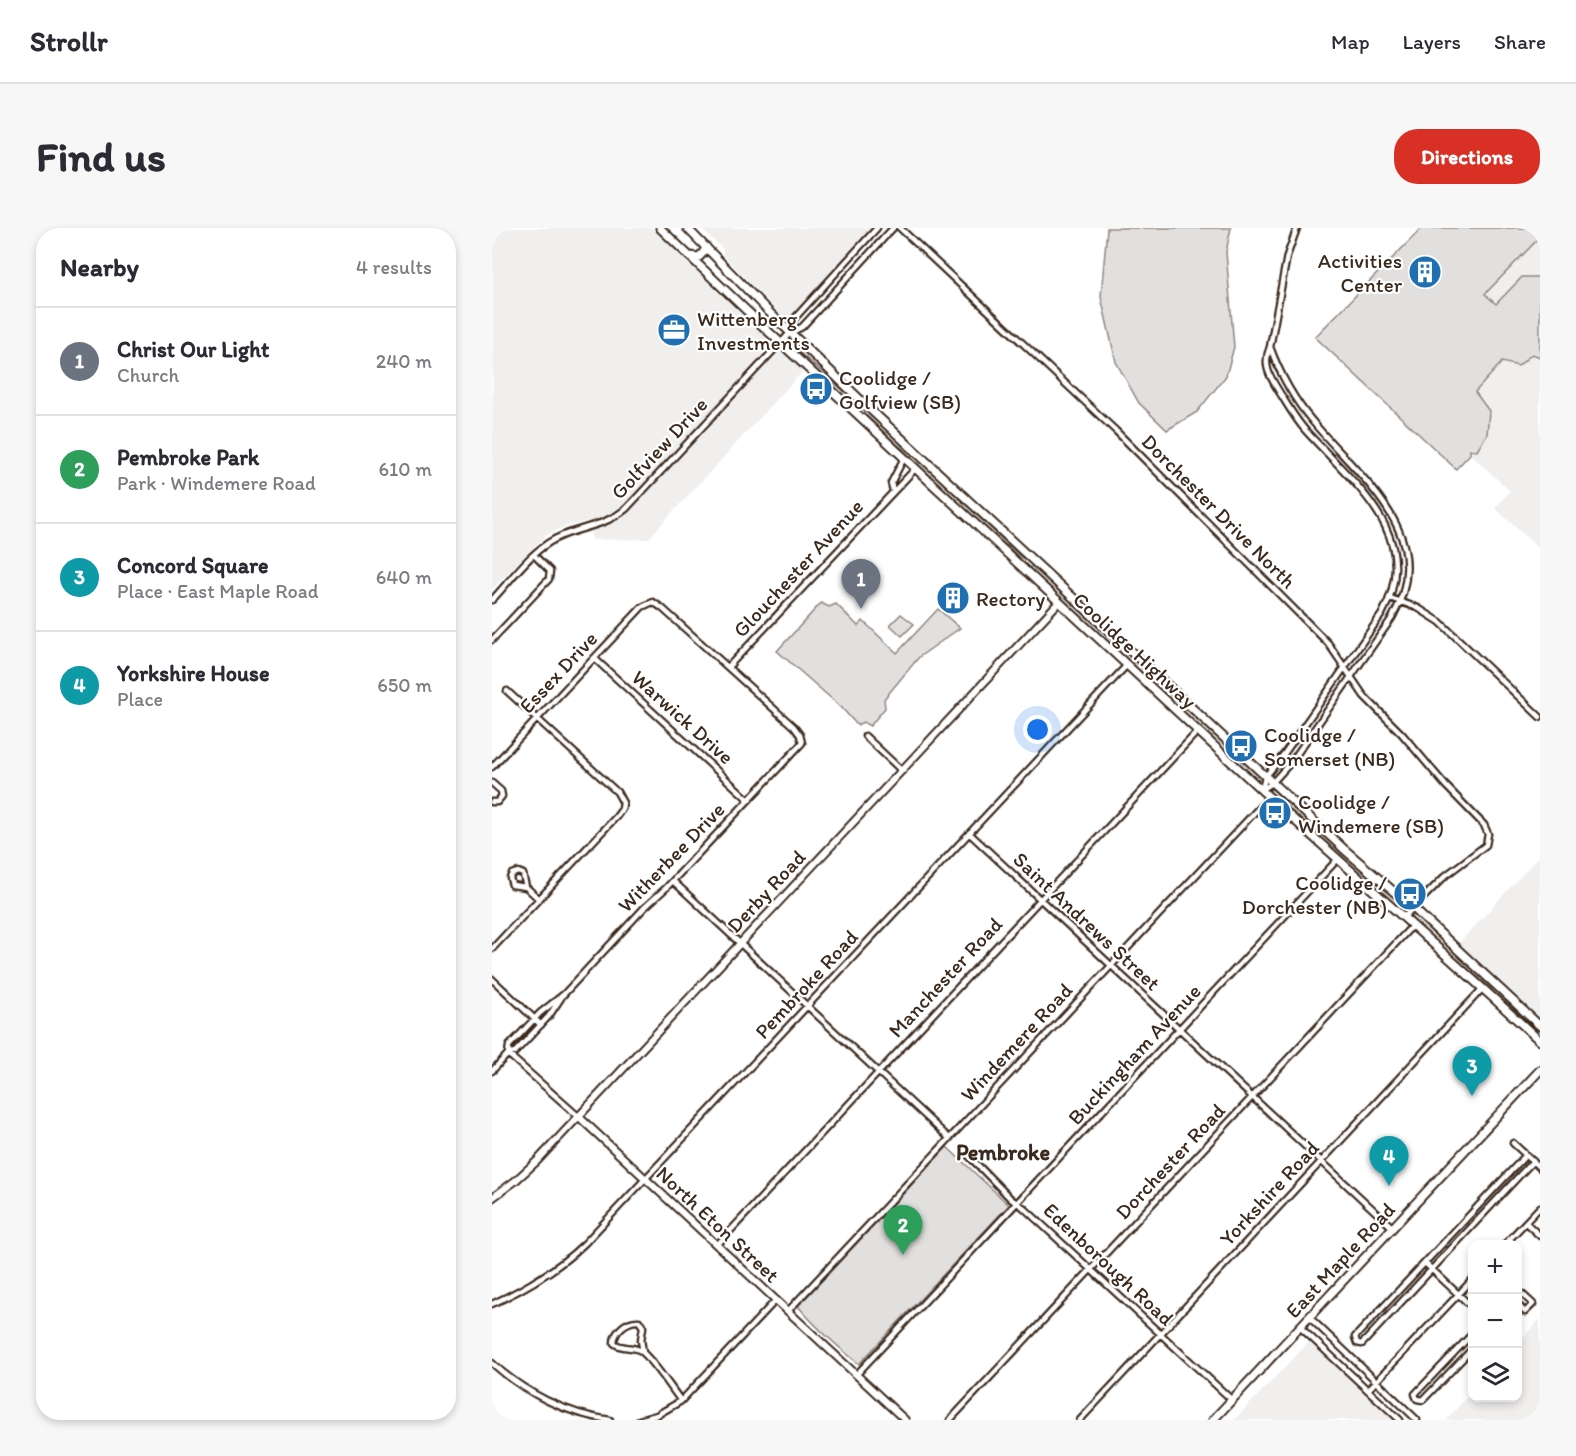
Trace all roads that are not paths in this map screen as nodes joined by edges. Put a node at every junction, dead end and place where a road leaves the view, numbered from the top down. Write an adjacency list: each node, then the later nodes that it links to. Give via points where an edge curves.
1 (660, 228): 8 (main road, Coolidge Highway)
2 (687, 228): 7 (main road, Coolidge Highway)
3 (877, 228): 9 (street, via 794,319)
4 (893, 228): 9 (street, via 802,327)
5 (900, 228): 27 (street, Dorchester Drive North, via 1178,492 1328,643)
6 (1297, 228): 11 (street, via 1287,256)
7 (706, 247): 8 (main road, via 699,257); 9 (main road, Coolidge Highway)
8 (689, 256): 10 (main road, Coolidge Highway)
9 (790, 333): 10 (street, Golfview Drive); 12 (main road, Coolidge Highway)
10 (781, 343): 13 (main road, Coolidge Highway); 17 (street, Golfview Drive, via 627,509 603,523 556,538)
11 (1269, 347): 20 (street, via 1266,365 1286,404 1379,513 1394,556 1395,578); 22 (street, via 1303,409 1378,493 1396,524 1407,574)
12 (873, 412): 13 (main road, via 866,409); 18 (main road, Coolidge Highway)
13 (860, 416): 14 (main road, Coolidge Highway)
14 (904, 458): 15 (main road, Coolidge Highway); 16 (street, Glouchester Avenue, via 891,483)
15 (915, 469): 16 (street, Glouchester Avenue); 19 (main road, Coolidge Highway)
16 (893, 491): 28 (street, Glouchester Avenue)
17 (534, 555): 21 (street, Golfview Drive); 24 (street, via 550,571 549,579)
18 (1029, 558): 19 (main road); 37 (main road, Coolidge Highway)
19 (1018, 564): 23 (main road, Coolidge Highway)
20 (1390, 598): 22 (street); 27 (street)
21 (492, 600)
22 (1400, 601): 29 (street); 31 (street, via 1440,622)
23 (1059, 602): 26 (main road, Coolidge Highway); 36 (street, Derby Road)
24 (492, 640)
25 (594, 658): 28 (street, Essex Drive, via 650,603 659,605); 32 (street, Essex Drive); 42 (street, Warwick Drive)
26 (1127, 665): 33 (main road, Coolidge Highway); 44 (street, Pembroke Road)
27 (1346, 666): 29 (street, Dorchester Drive North); 37 (street)
28 (728, 667): 42 (street, Witherbee Drive, via 801,735 802,743)
29 (1352, 676): 39 (street, via 1292,762); 50 (street, Dorchester Drive North, via 1369,701 1484,825 1488,838 1482,849 1448,874)
30 (507, 691): 32 (street)
31 (1540, 717)
32 (537, 719): 35 (street, Essex Drive); 48 (street, via 623,800 616,817)
33 (1198, 731): 40 (main road, Coolidge Highway); 49 (street, Manchester Road)
34 (865, 736): 36 (street)
35 (492, 767)
36 (902, 771): 53 (street, Derby Road)
37 (1265, 777): 39 (main road, Coolidge Highway); 40 (street)
38 (492, 783): 43 (street, via 502,796)
39 (1272, 783): 40 (street); 50 (main road, Coolidge Highway)
40 (1262, 790): 41 (main road, Coolidge Highway)
41 (1269, 797): 45 (main road, Coolidge Highway); 55 (street, Windemere Road)
42 (749, 800): 46 (street, Witherbee Drive)
43 (492, 802)
44 (969, 833): 49 (street, Saint Andrews Street); 61 (street, Pembroke Road)
45 (1337, 860): 51 (main road, Coolidge Highway); 65 (street, Buckingham Avenue)
46 (673, 881): 53 (street); 59 (street, Witherbee Drive)
47 (526, 887): 48 (street)
48 (539, 899): 54 (street)
49 (1040, 900): 55 (street, Saint Andrews Street); 70 (street, Manchester Road)
50 (1413, 908): 51 (street); 58 (main road, Coolidge Highway)
51 (1404, 917): 52 (main road, Coolidge Highway)
52 (1413, 925): 57 (main road, Coolidge Highway); 71 (street, Dorchester Road)
53 (740, 943): 61 (street); 72 (street, Derby Road)
54 (492, 949)
55 (1111, 966): 65 (street, Saint Andrews Street); 73 (street, Windemere Road)
56 (492, 980): 62 (street)
57 (1483, 988): 60 (main road, Coolidge Highway); 77 (street, Yorkshire Road)
58 (1500, 989): 60 (main road); 64 (main road, Coolidge Highway)
59 (564, 994): 62 (street, Witherbee Drive); 63 (street, Witherbee Drive)
60 (1493, 996): 66 (main road, Coolidge Highway)
61 (808, 1006): 70 (street); 80 (street, Pembroke Road)
62 (534, 1018): 63 (street); 67 (street, Witherbee Drive, via 509,1046)
63 (541, 1025): 67 (street, Witherbee Drive, via 515,1053)
64 (1540, 1026)
65 (1179, 1029): 71 (street, Saint Andrews Street); 82 (street, Buckingham Avenue)
66 (1540, 1041)
67 (508, 1054): 69 (street, Witherbee Drive); 72 (street, North Eton Street)
68 (1540, 1070): 87 (main road, East Maple Road)
69 (492, 1071)
70 (879, 1072): 73 (street); 90 (street, Manchester Road)
71 (1252, 1098): 77 (street, Saint Andrews Street); 93 (street, Dorchester Road)
72 (578, 1116): 80 (street, North Eton Street); 81 (street, Derby Road, via 525,1172)
73 (949, 1138): 103 (street, Windemere Road)
74 (1513, 1143): 76 (street)
75 (965, 1152): 82 (street, Edenborough Road)
76 (1526, 1155): 78 (street); 84 (street)
77 (1322, 1161): 87 (street, Saint Andrews Street); 106 (street, Yorkshire Road)
78 (1533, 1161): 79 (street); 86 (street)
79 (1540, 1168)
80 (646, 1179): 90 (street, North Eton Street); 99 (street, Pembroke Road, via 563,1263)
81 (492, 1198)
82 (1017, 1203): 93 (street, Edenborough Road); 113 (street, Buckingham Avenue)
83 (1540, 1208): 85 (street)
84 (1466, 1219): 86 (street); 91 (street)
85 (1526, 1223): 88 (street); 89 (street)
86 (1473, 1226): 92 (street)
87 (1393, 1228): 104 (main road, East Maple Road)
88 (1540, 1236)
89 (1510, 1240)
90 (717, 1245): 97 (street, North Eton Street)
91 (1425, 1263): 92 (street); 100 (street)
92 (1432, 1269): 95 (street); 102 (street)
93 (1091, 1270): 106 (street, Edenborough Road); 121 (street, Dorchester Road)
94 (1468, 1284): 95 (street)
95 (1458, 1294): 98 (street); 114 (street)
96 (1522, 1294): 101 (street, via 1533,1304 1525,1312)
97 (776, 1300): 103 (street, North Eton Street); 117 (street)
98 (1468, 1303)
99 (492, 1304)
100 (1386, 1304): 102 (street); 102 (street, via 1355,1337 1356,1343 1362,1344)
101 (1522, 1309)
102 (1393, 1310)
103 (788, 1311): 113 (street, North Eton Street)
104 (1309, 1317): 105 (main road, East Maple Road); 114 (street)
105 (1300, 1326): 115 (street); 116 (main road, East Maple Road)
106 (1160, 1334): 116 (street, Edenborough Road); 122 (street, Yorkshire Road)
107 (1468, 1338): 110 (street)
108 (643, 1352): 108 (street, via 642,1324 632,1321 617,1332 615,1343); 117 (street)
109 (1468, 1353): 112 (street)
110 (1447, 1360): 112 (street); 112 (street, via 1415,1394 1418,1400 1423,1400)
111 (492, 1363): 118 (street, via 520,1386 547,1401)
112 (1454, 1367)
113 (856, 1375): 120 (street, North Eton Street)
114 (1376, 1382): 115 (street); 125 (street)
115 (1368, 1390): 124 (street)
116 (1232, 1400): 123 (main road, East Maple Road)
117 (681, 1401): 119 (street)
118 (610, 1420)
119 (639, 1420)
120 (905, 1420)
121 (950, 1420)
122 (1080, 1420)
123 (1213, 1420)
124 (1400, 1420)
125 (1417, 1420)

